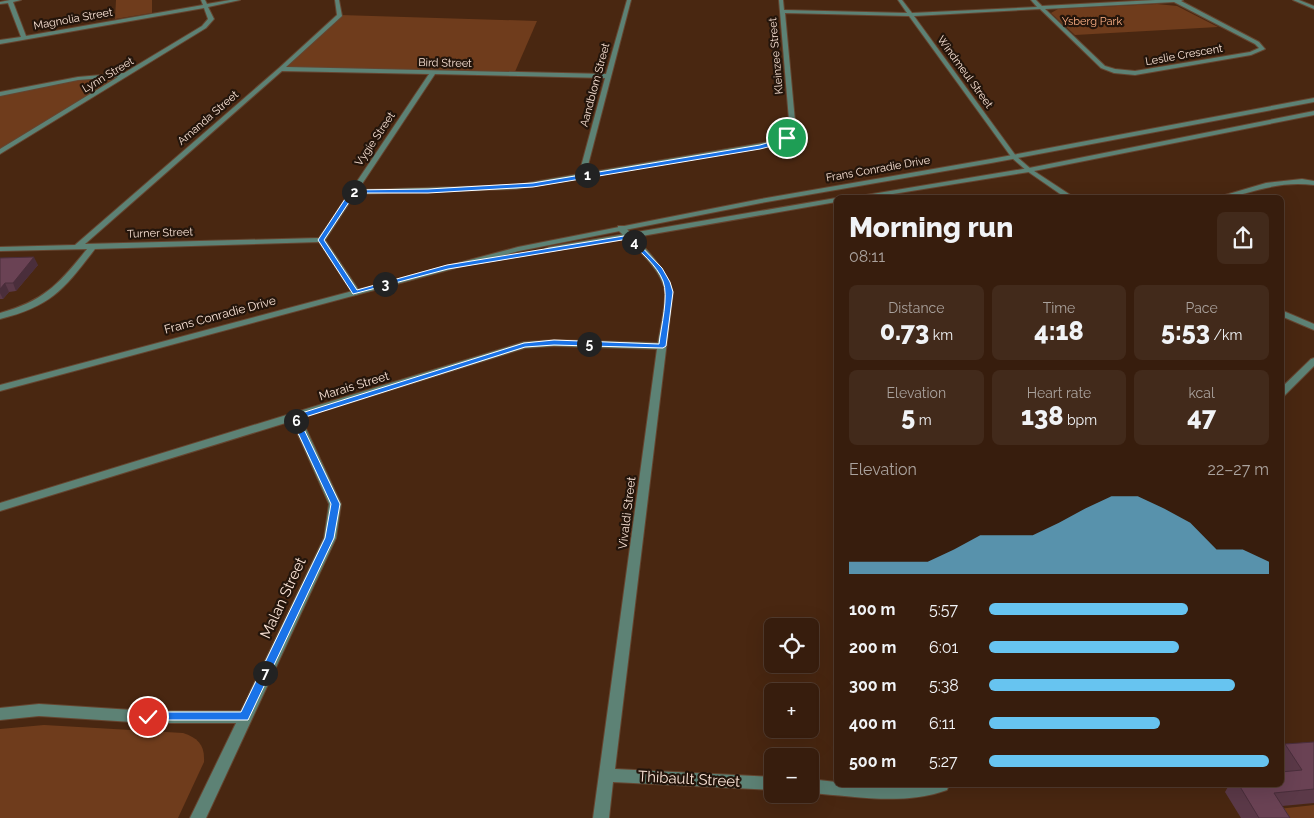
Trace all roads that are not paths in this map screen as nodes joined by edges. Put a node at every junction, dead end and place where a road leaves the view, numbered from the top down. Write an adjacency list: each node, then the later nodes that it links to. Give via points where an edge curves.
1 (19, 0): 11 (street)
2 (238, 0): 13 (street, Magnolia Street)
3 (337, 0): 20 (street, Amanda Street, via 340,15)
4 (629, 0): 23 (street, Aandblom Street)
5 (781, 0): 16 (street, Kleinzee Street)
6 (900, 0): 17 (street, Windmeul Street)
7 (1033, 0): 14 (street, Leslie Crescent)
8 (1173, 0): 9 (street); 14 (street); 14 (street, Leslie Crescent, via 1262,48 1252,53 1135,73 1114,72 1103,67)
9 (1181, 0)
10 (1295, 0): 15 (street)
11 (10, 2): 12 (street); 18 (street)
12 (0, 3)
13 (204, 3): 18 (street, Magnolia Street); 22 (street, Lynn Street, via 211,19 209,23)
14 (1041, 8): 17 (street)
15 (1314, 8)
16 (782, 11): 17 (street); 30 (street, Kleinzee Street, via 793,132 787,138 760,147)
17 (911, 15): 28 (street, Windmeul Street)
18 (24, 38): 19 (street, Magnolia Street)
19 (0, 42)
20 (281, 69): 21 (street, Bird Street); 40 (street, Amanda Street)
21 (433, 72): 23 (street, Bird Street); 32 (street, Vygie Street)
22 (126, 75): 24 (street, via 78,78); 27 (street, Lynn Street)
23 (608, 76): 30 (street, Aandblom Street)
24 (0, 94)
25 (1314, 100): 28 (street, Frans Conradie Drive)
26 (1314, 113): 29 (street, Frans Conradie Drive)
27 (0, 152)
28 (1014, 157): 29 (street, Windmeul Street); 37 (street, Frans Conradie Drive, via 761,201)
29 (1029, 170): 33 (street, Frans Conradie Drive); 34 (street, Windmeul Street)
30 (582, 176): 32 (street, via 516,187)
31 (1314, 183): 35 (street, via 1286,182)
32 (353, 192): 38 (street, Vygie Street)
33 (870, 195)
34 (1067, 195)
35 (1231, 195)
36 (834, 200): 37 (street, Frans Conradie Drive)
37 (626, 233): 42 (street, Frans Conradie Drive); 42 (street, Frans Conradie Drive, via 518,249); 47 (street, Vivaldi Street, via 667,282 669,292)
38 (321, 240): 39 (street, Turner Street); 43 (street)
39 (93, 246): 40 (street, Turner Street); 45 (street, via 58,290 32,306)
40 (78, 247): 41 (street, Turner Street)
41 (0, 249)
42 (447, 268): 43 (street, Frans Conradie Drive)
43 (356, 292): 49 (street, Frans Conradie Drive)
44 (1284, 314): 46 (street)
45 (0, 316)
46 (1314, 328)
47 (663, 346): 51 (street, Marais Street, via 524,345); 55 (street, Vivaldi Street)
48 (1314, 361): 50 (street)
49 (0, 388)
50 (1284, 391)
51 (295, 418): 52 (street, Marais Street); 54 (street, Malan Street, via 335,504 334,518 330,538)
52 (0, 506)
53 (0, 714): 54 (street, via 39,710 148,717)
54 (244, 717): 59 (street, Malan Street)
55 (606, 775): 56 (street, Thibault Street); 60 (street, Vivaldi Street)
56 (764, 784)
57 (819, 787): 58 (street, via 905,792)
58 (939, 787)
59 (198, 818)
60 (601, 818)

